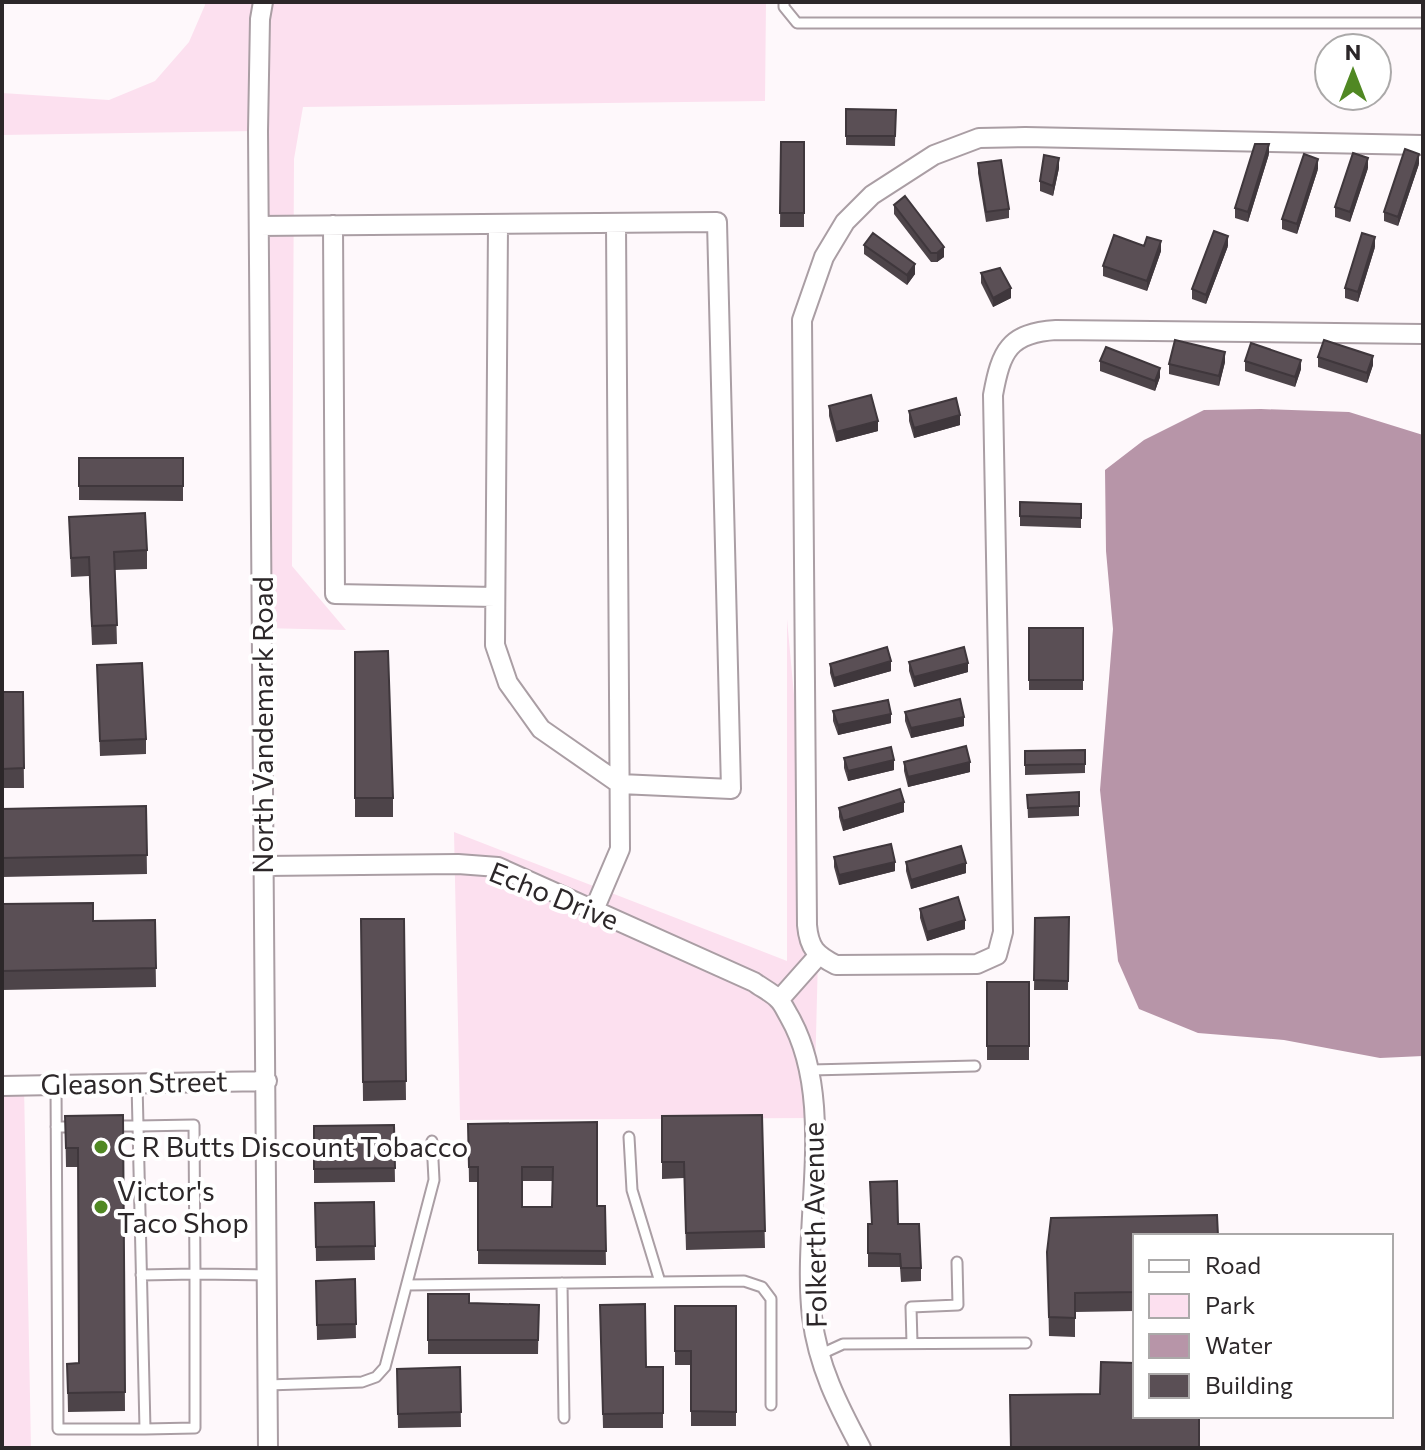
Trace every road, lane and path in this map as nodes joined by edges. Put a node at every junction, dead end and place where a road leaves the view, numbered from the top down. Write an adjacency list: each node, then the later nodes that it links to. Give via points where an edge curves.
1 (263, 2): 8 (street, North Vandemark Road)
2 (784, 2): 3 (lane, via 797,23)
3 (1423, 23)
4 (1423, 145): 14 (street, via 979,138 934,155 872,195 845,222 824,257 802,320 807,925 809,944)
5 (616, 224): 7 (street); 11 (street); 11 (street, via 717,222 731,789)
6 (333, 225): 7 (street); 8 (street); 10 (street, via 335,594)
7 (498, 225): 10 (street)
8 (259, 226): 12 (street, North Vandemark Road)
9 (1423, 334): 14 (street, via 1056,330 1033,332 1010,344 998,364 993,395 1003,932 997,955 961,965 836,965)
10 (495, 597): 11 (street, via 495,645 508,683 541,729)
11 (620, 784): 13 (street, via 620,849)
12 (264, 866): 13 (street, Echo Drive, via 498,867); 18 (street, North Vandemark Road)
13 (594, 910): 15 (street, Echo Drive, via 754,982)
14 (818, 956): 15 (street)
15 (779, 1000): 17 (street, Folkerth Avenue, via 799,1033)
16 (975, 1066): 17 (lane)
17 (811, 1070): 37 (street, Folkerth Avenue, via 812,1315)
18 (267, 1081): 19 (street, Gleason Street); 31 (street, North Vandemark Road)
19 (137, 1083): 20 (street, Gleason Street); 24 (lane)
20 (56, 1085): 21 (street, Gleason Street); 25 (lane)
21 (2, 1086)
22 (83, 1126): 25 (lane)
23 (97, 1126): 24 (lane)
24 (138, 1126): 29 (lane, via 194,1125); 30 (lane)
25 (56, 1127): 41 (lane, via 58,1429)
26 (629, 1137): 32 (lane, via 632,1190)
27 (432, 1141): 34 (lane, via 434,1180)
28 (957, 1262): 35 (lane, via 958,1305 911,1307)
29 (195, 1274): 30 (lane); 31 (lane); 41 (lane, via 195,1428)
30 (141, 1275): 41 (lane)
31 (267, 1275): 38 (street, North Vandemark Road)
32 (660, 1282): 33 (lane); 39 (lane, via 744,1281 762,1287 771,1299)
33 (562, 1283): 34 (lane); 40 (lane)
34 (407, 1285): 38 (lane, via 385,1367 376,1377)
35 (912, 1343): 36 (lane); 37 (lane, via 843,1344)
36 (1026, 1343)
37 (819, 1355): 43 (street, Folkerth Avenue)
38 (267, 1385): 42 (street, North Vandemark Road)
39 (771, 1405)
40 (564, 1418)
41 (145, 1429)
42 (268, 1448)
43 (861, 1448)

